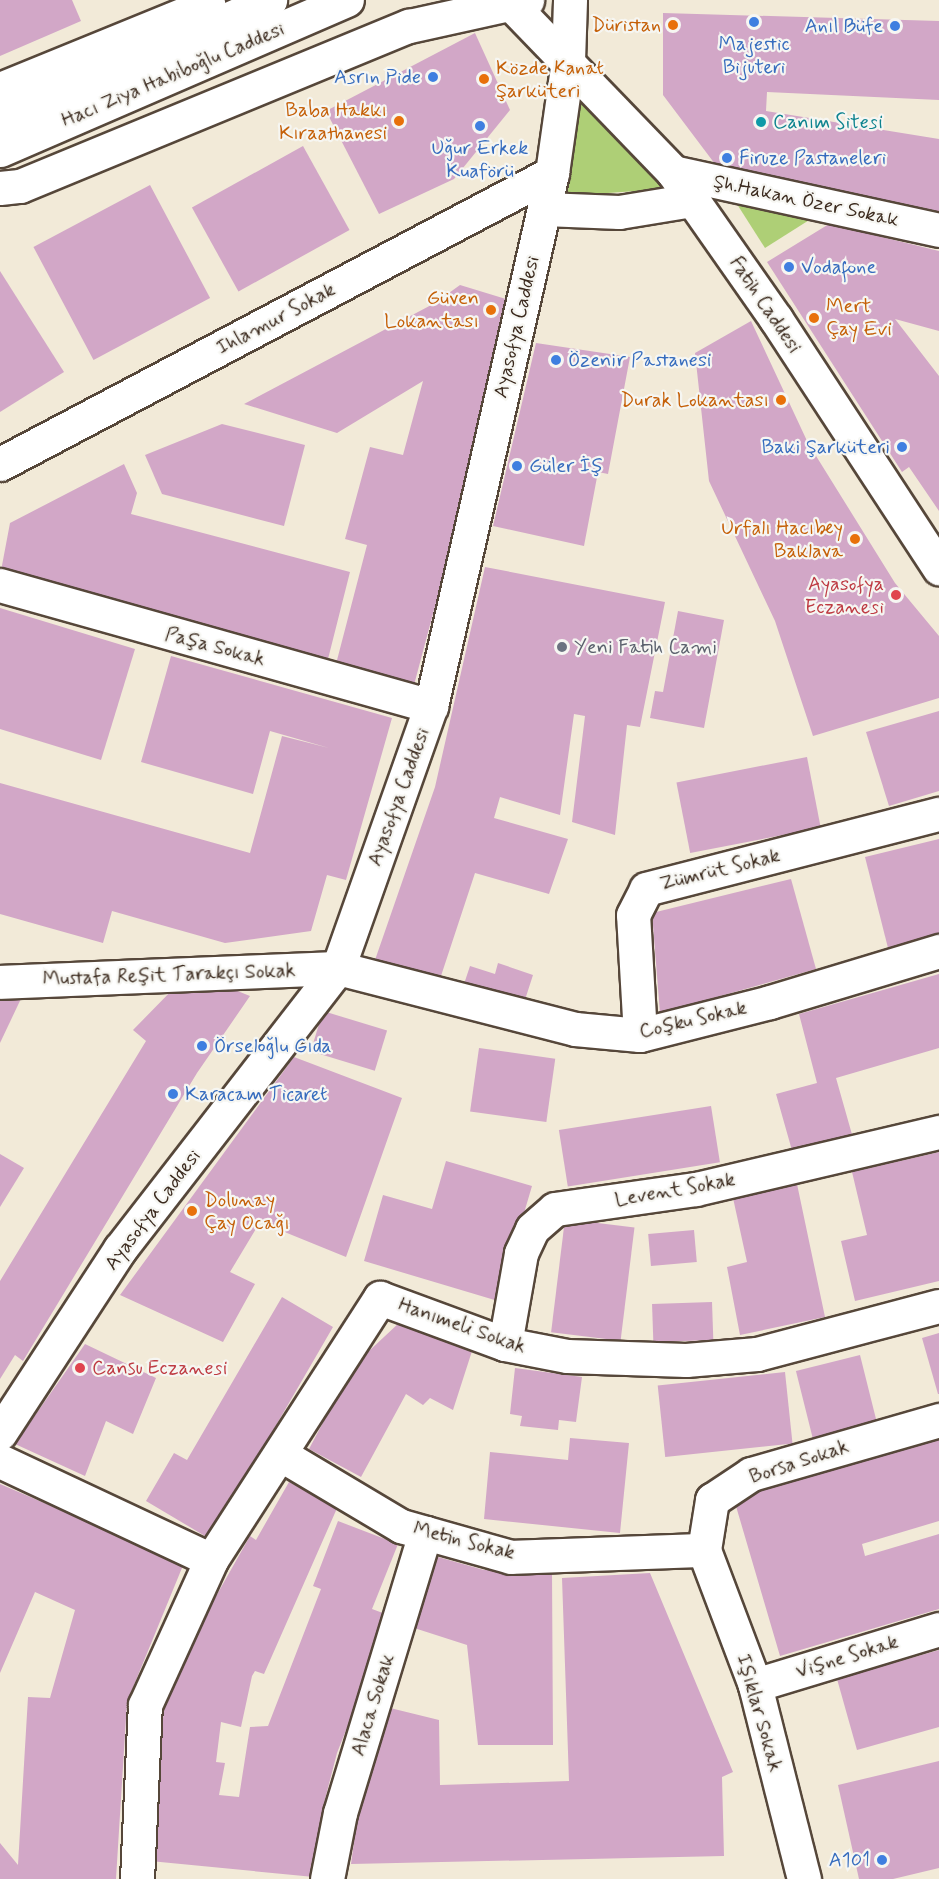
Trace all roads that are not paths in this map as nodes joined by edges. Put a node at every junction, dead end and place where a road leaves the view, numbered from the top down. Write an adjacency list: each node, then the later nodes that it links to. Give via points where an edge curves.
1 (218, 0): 7 (street)
2 (270, 0): 8 (street, Hacı Ziya Habiboğlu Caddesi)
3 (347, 0): 9 (street, Hacı Ziya Habiboğlu Caddesi)
4 (570, 0): 6 (street, Ayasofya Caddesi)
5 (515, 2): 6 (street, Fatih Caddesi); 12 (street, via 409,26 20,186)
6 (568, 61): 10 (street, Fatih Caddesi); 11 (street, Ayasofya Caddesi)
7 (0, 89)
8 (0, 121)
9 (0, 150)
10 (673, 172): 13 (street, Fatih Caddesi); 15 (street, Şh.Hakan Özer Sokak)
11 (552, 173): 14 (street, Ayasofya Caddesi); 16 (street, Ihlamur Sokak)
12 (0, 188)
13 (692, 200): 14 (street, via 619,212); 17 (street, Fatih Caddesi)
14 (544, 209): 19 (street, Ayasofya Caddesi)
15 (939, 230)
16 (0, 464)
17 (939, 568)
18 (0, 585): 19 (street, Paşa Sokak)
19 (431, 706): 22 (street, Ayasofya Caddesi)
20 (939, 814): 24 (street, Zümrüt Sokak, via 646,889 633,915)
21 (939, 951): 24 (street, Coşku Sokak, via 770,1002)
22 (338, 968): 23 (street, Mustafa Reşit Tarakçı Sokak); 24 (street, Coşku Sokak, via 575,1029); 29 (street, Ayasofya Caddesi, via 120,1249)
23 (0, 982)
24 (640, 1035)
25 (939, 1132): 27 (street, Levent Sokak, via 696,1189 555,1209 532,1229 521,1253)
26 (939, 1306): 27 (street, Hanımeli Sokak, via 757,1354 686,1360 567,1356)
27 (505, 1344): 30 (street, Hanımeli Sokak, via 380,1298)
28 (939, 1419): 33 (street, Borsa Sokak, via 751,1474 712,1500)
29 (0, 1433)
30 (280, 1454): 32 (street, Metin Sokak, via 401,1526); 34 (street, Hanımeli Sokak)
31 (0, 1461): 34 (street)
32 (425, 1533): 33 (street, Metin Sokak, via 511,1557); 38 (street, Alaca Sokak, via 340,1813)
33 (704, 1550): 36 (street, Işıklar Sokak)
34 (211, 1560): 37 (street, Hanımeli Sokak, via 145,1705)
35 (939, 1629): 36 (street, Vişne Sokak)
36 (755, 1685): 39 (street, Işıklar Sokak)
37 (137, 1879)
38 (327, 1879)
39 (804, 1879)

